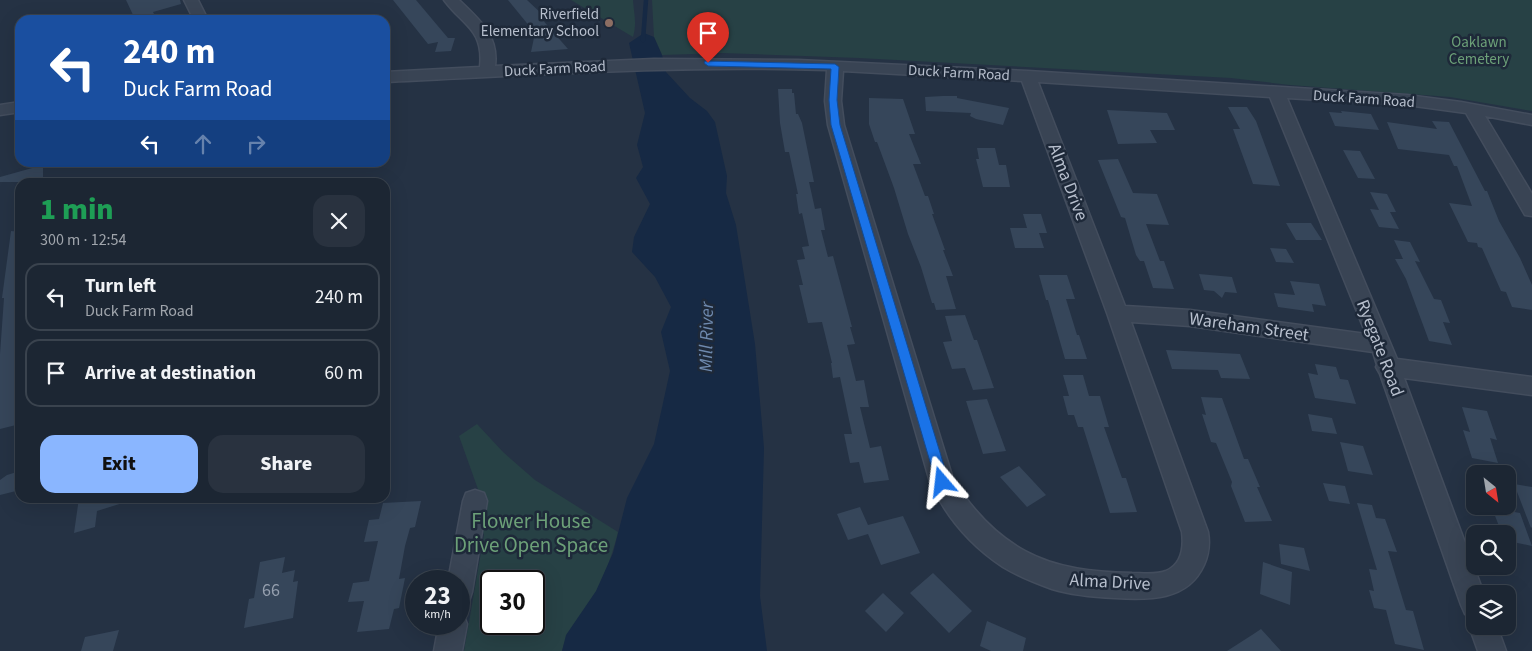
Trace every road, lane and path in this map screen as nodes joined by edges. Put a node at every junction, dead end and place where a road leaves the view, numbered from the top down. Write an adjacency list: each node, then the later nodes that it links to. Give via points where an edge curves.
1 (191, 0): 3 (street)
2 (451, 0): 5 (street, via 483,32 488,42)
3 (198, 15)
4 (835, 67): 5 (street, Duck Farm Road, via 743,63); 6 (street, Duck Farm Road); 14 (street, Alma Drive, via 833,100 836,125 942,482 952,499 983,537 1028,567 1061,579 1097,585 1160,585 1183,575 1192,563 1197,540)
5 (487, 72): 7 (street, Duck Farm Road)
6 (1028, 76): 8 (street, Duck Farm Road); 14 (street, Alma Drive)
7 (390, 77)
8 (1277, 94): 10 (street, Duck Farm Road, via 1391,99); 15 (street, Ryegate Road)
9 (15, 108): 11 (street)
10 (1472, 109): 12 (street, Duck Farm Road); 13 (street)
11 (0, 110)
12 (1532, 120)
13 (1532, 210)
14 (1117, 314): 15 (street, Wareham Street, via 1190,318)
15 (1381, 345): 16 (street, Ryegate Road)
16 (1387, 366): 17 (street); 20 (street, Ryegate Road)
17 (1532, 386)
18 (475, 501): 19 (street)
19 (463, 570)
20 (1468, 585)
21 (451, 635): 23 (street)
22 (1486, 635): 24 (street)
23 (448, 651)
24 (1492, 651)

